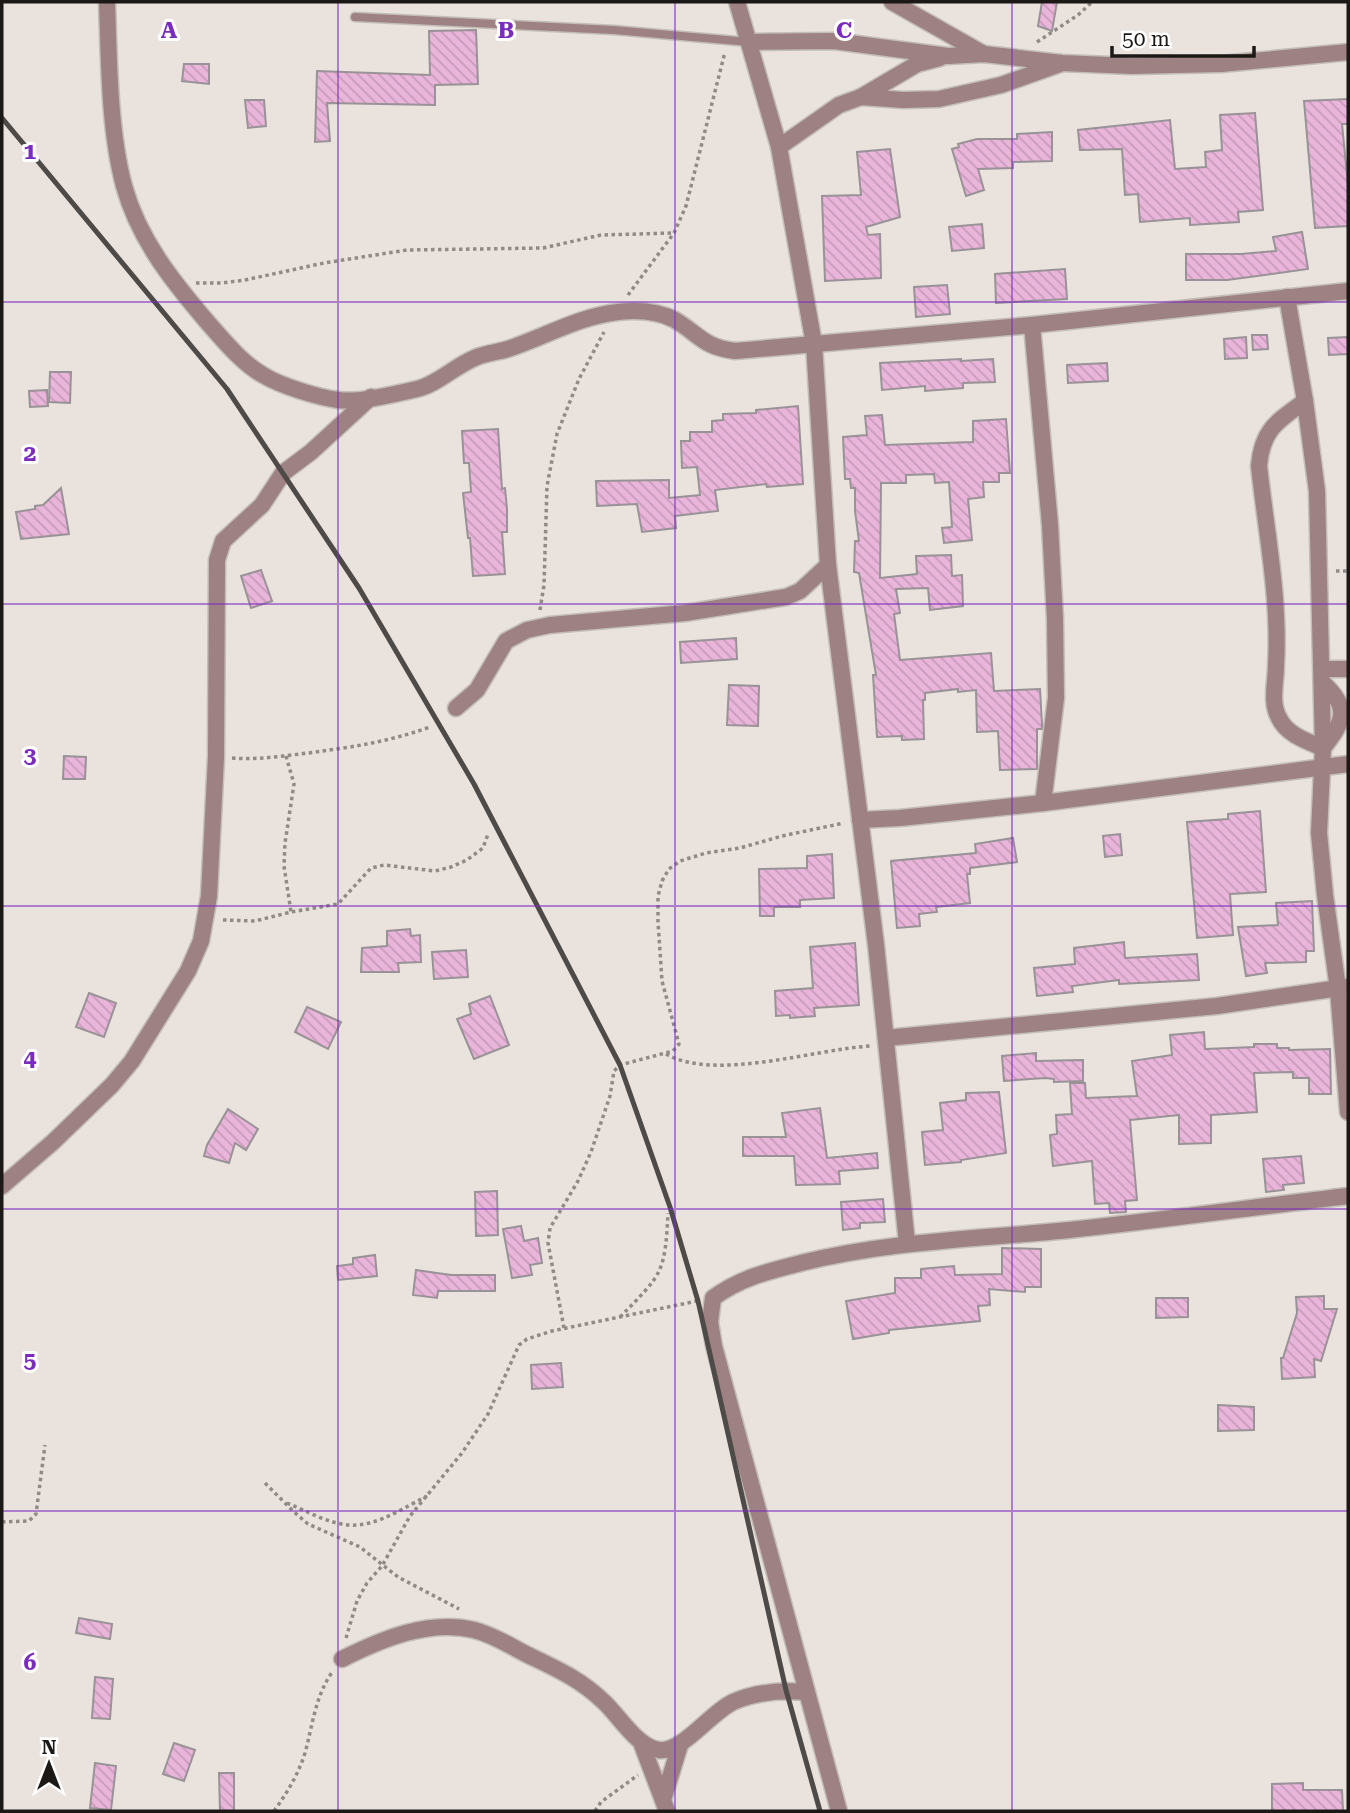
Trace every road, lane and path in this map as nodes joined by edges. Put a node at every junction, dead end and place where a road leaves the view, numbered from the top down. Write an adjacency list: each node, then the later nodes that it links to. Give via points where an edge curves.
1 (107, 2): 16 (street, via 110,81 123,183 144,235)
2 (737, 2): 7 (street)
3 (892, 2): 9 (street)
4 (1091, 2): 11 (path)
5 (355, 17): 6 (lane)
6 (728, 40): 7 (lane); 15 (path, via 687,206)
7 (749, 42): 10 (street, via 834,41); 14 (street)
8 (1348, 52): 12 (street, via 1222,64)
9 (984, 54): 10 (street); 11 (street)
10 (948, 56): 13 (street, via 917,64)
11 (1013, 57): 12 (street)
12 (1062, 63): 13 (street, via 1002,85 939,99)
13 (861, 97): 14 (street, via 839,106)
14 (779, 147): 21 (street)
15 (674, 233): 16 (path, via 601,235 543,248 407,250 245,280); 19 (path)
16 (173, 280): 22 (street, via 231,349 263,376 340,400)
17 (1348, 291): 18 (street)
18 (1287, 297): 20 (street); 23 (street)
19 (614, 313): 21 (street, via 663,315 717,349); 22 (street, via 477,356 421,388); 25 (path, via 579,379 557,434 547,486 544,585)
20 (1032, 325): 21 (street); 35 (street, via 1055,619 1056,698)
21 (814, 344): 24 (street)
22 (371, 397): 32 (street, via 283,472 262,505 223,541 216,560)
23 (1305, 401): 27 (street, via 1318,502); 30 (street, via 1265,436 1259,466 1274,601 1275,707 1285,728)
24 (828, 565): 25 (street, via 800,592 786,597); 36 (street)
25 (535, 628): 28 (street, via 506,641 477,690)
26 (1348, 669): 27 (street)
27 (1322, 675): 30 (street)
28 (456, 708)
29 (430, 727): 31 (path, via 393,740)
30 (1323, 748): 34 (street)
31 (286, 756): 32 (path); 38 (path, via 294,785 284,866)
32 (216, 757): 39 (street)
33 (1348, 765): 34 (street)
34 (1323, 768): 35 (street); 40 (street, via 1319,833 1325,895)
35 (1043, 803): 36 (street)
36 (860, 820): 41 (street); 42 (path, via 706,853 669,869 658,897 658,922 662,981 679,1044)
37 (488, 834): 38 (path, via 483,848 451,867 435,871 377,866 338,904)
38 (291, 912): 39 (path, via 255,921)
39 (207, 918): 44 (street, via 188,971 132,1062)
40 (1343, 988): 41 (street); 43 (street)
41 (886, 1042): 42 (path, via 708,1065 690,1064); 47 (street)
42 (666, 1054): 50 (path, via 620,1065 614,1071 591,1153 551,1228 548,1243)
43 (1348, 1112)
44 (2, 1186)
45 (1348, 1196): 47 (street, via 992,1238)
46 (668, 1213): 49 (path, via 660,1272)
47 (907, 1243): 48 (street, via 758,1274)
48 (713, 1298): 49 (path); 59 (street, via 714,1346)
49 (619, 1318): 50 (path)
50 (564, 1328): 53 (path, via 519,1345 488,1414)
51 (45, 1445): 55 (path, via 36,1514 29,1521)
52 (265, 1483): 54 (path)
53 (429, 1495): 54 (path, via 393,1513 352,1525); 56 (path, via 410,1516)
54 (284, 1502): 56 (path, via 309,1524 360,1547)
55 (2, 1522)
56 (382, 1566): 57 (path); 58 (path, via 357,1601)
57 (462, 1611)
58 (341, 1659): 60 (street, via 401,1633 451,1627 475,1630 581,1681); 64 (path, via 314,1709 295,1780)
59 (806, 1692): 61 (street, via 752,1695 732,1703 715,1712); 66 (street)
60 (642, 1745): 61 (street, via 662,1751); 62 (street)
61 (680, 1745): 63 (street)
62 (650, 1765): 63 (street); 65 (path)
63 (665, 1806)
64 (274, 1811)
65 (595, 1811)
66 (839, 1811)

